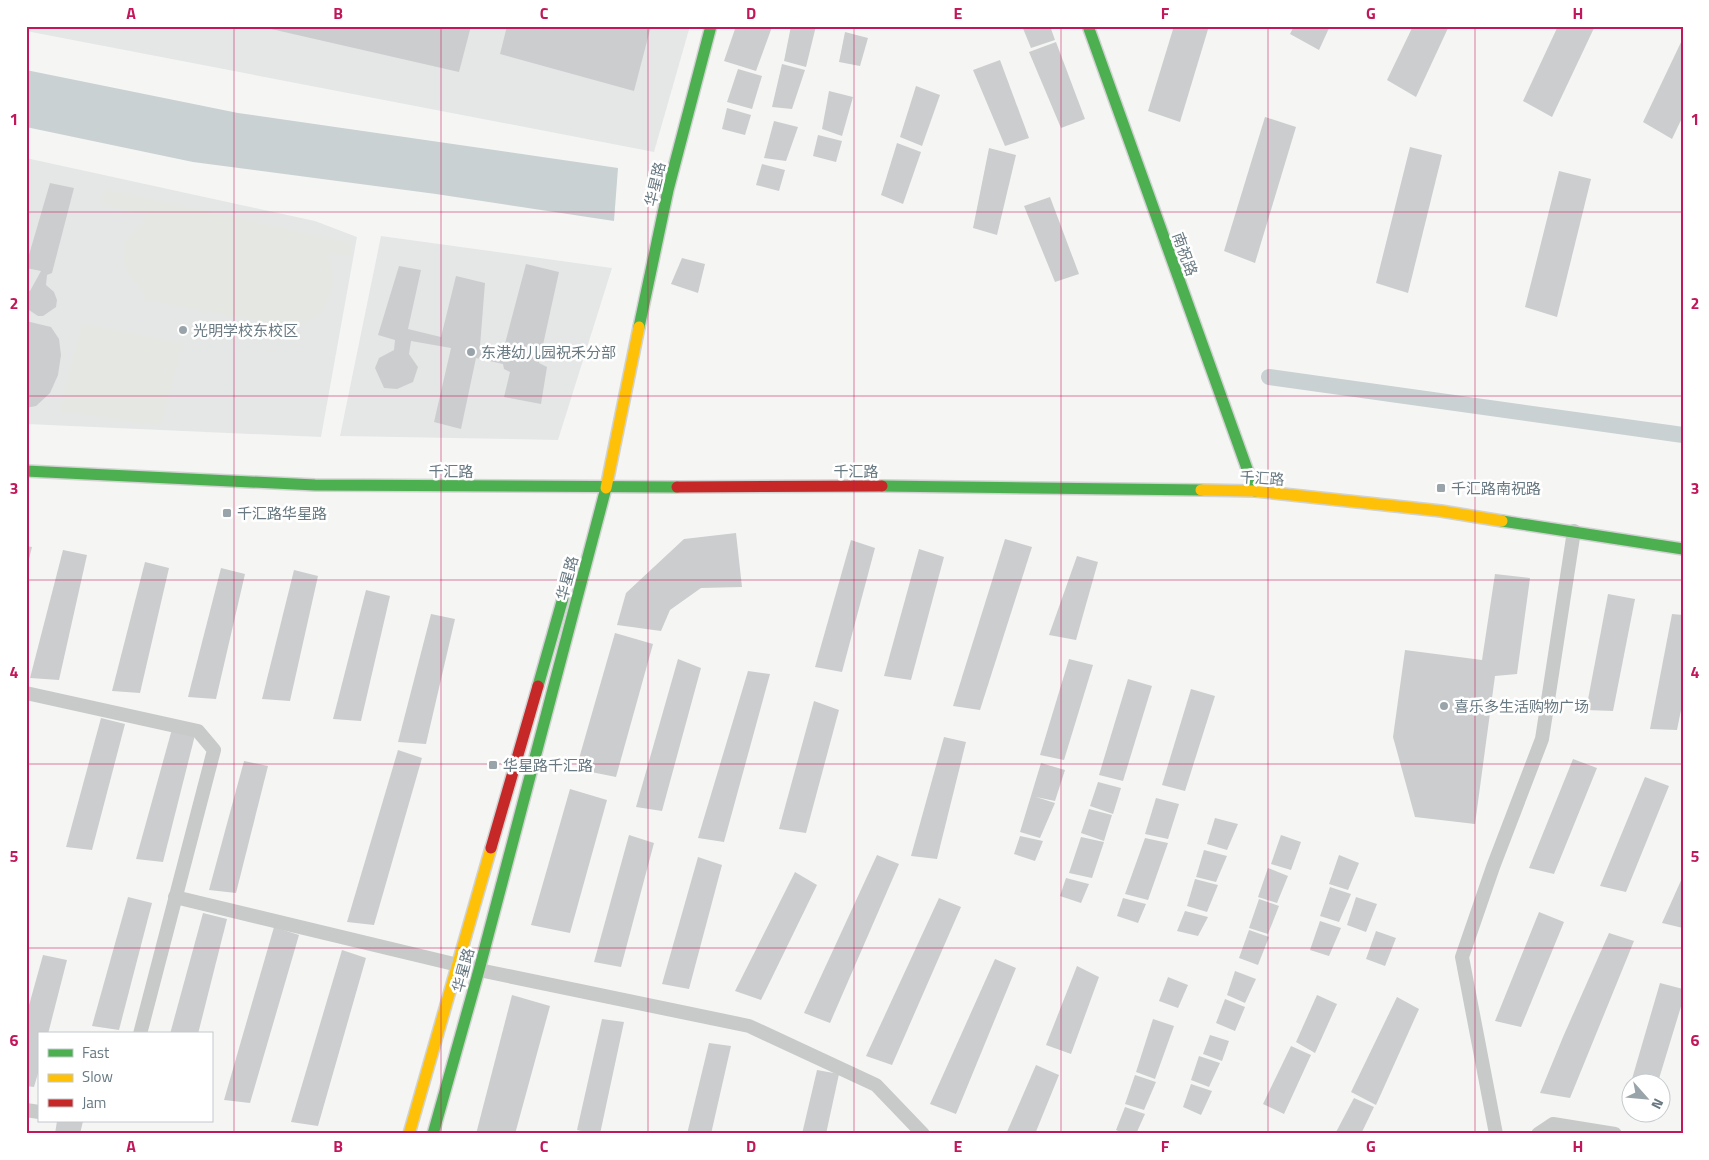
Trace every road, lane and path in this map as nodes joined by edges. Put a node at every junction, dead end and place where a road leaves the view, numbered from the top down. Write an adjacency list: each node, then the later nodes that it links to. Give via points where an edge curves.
1 (711, 26): 4 (street, 华星路, via 668,190)
2 (1088, 26): 5 (street, 南祝路)
3 (26, 471): 4 (street, 千汇路, via 315,485)
4 (606, 487): 5 (street, 千汇路, via 871,486); 7 (street); 13 (street, 华星路)
5 (1255, 491): 6 (street, 千汇路, via 1441,511)
6 (1574, 531): 8 (street, 千汇路); 18 (street, via 1542,739 1462,957)
7 (582, 533)
8 (1683, 549)
9 (565, 590): 12 (street)
10 (26, 692): 11 (street, via 198,731 214,750)
11 (175, 897): 12 (street); 14 (street)
12 (458, 966): 13 (street); 15 (street)
13 (479, 970): 16 (street, 华星路); 17 (street, via 749,1026 876,1084)
14 (141, 1032)
15 (409, 1134)
16 (433, 1134)
17 (923, 1134)
18 (1496, 1134)
19 (1538, 1134): 20 (street, via 1553,1124)
20 (1615, 1134)

